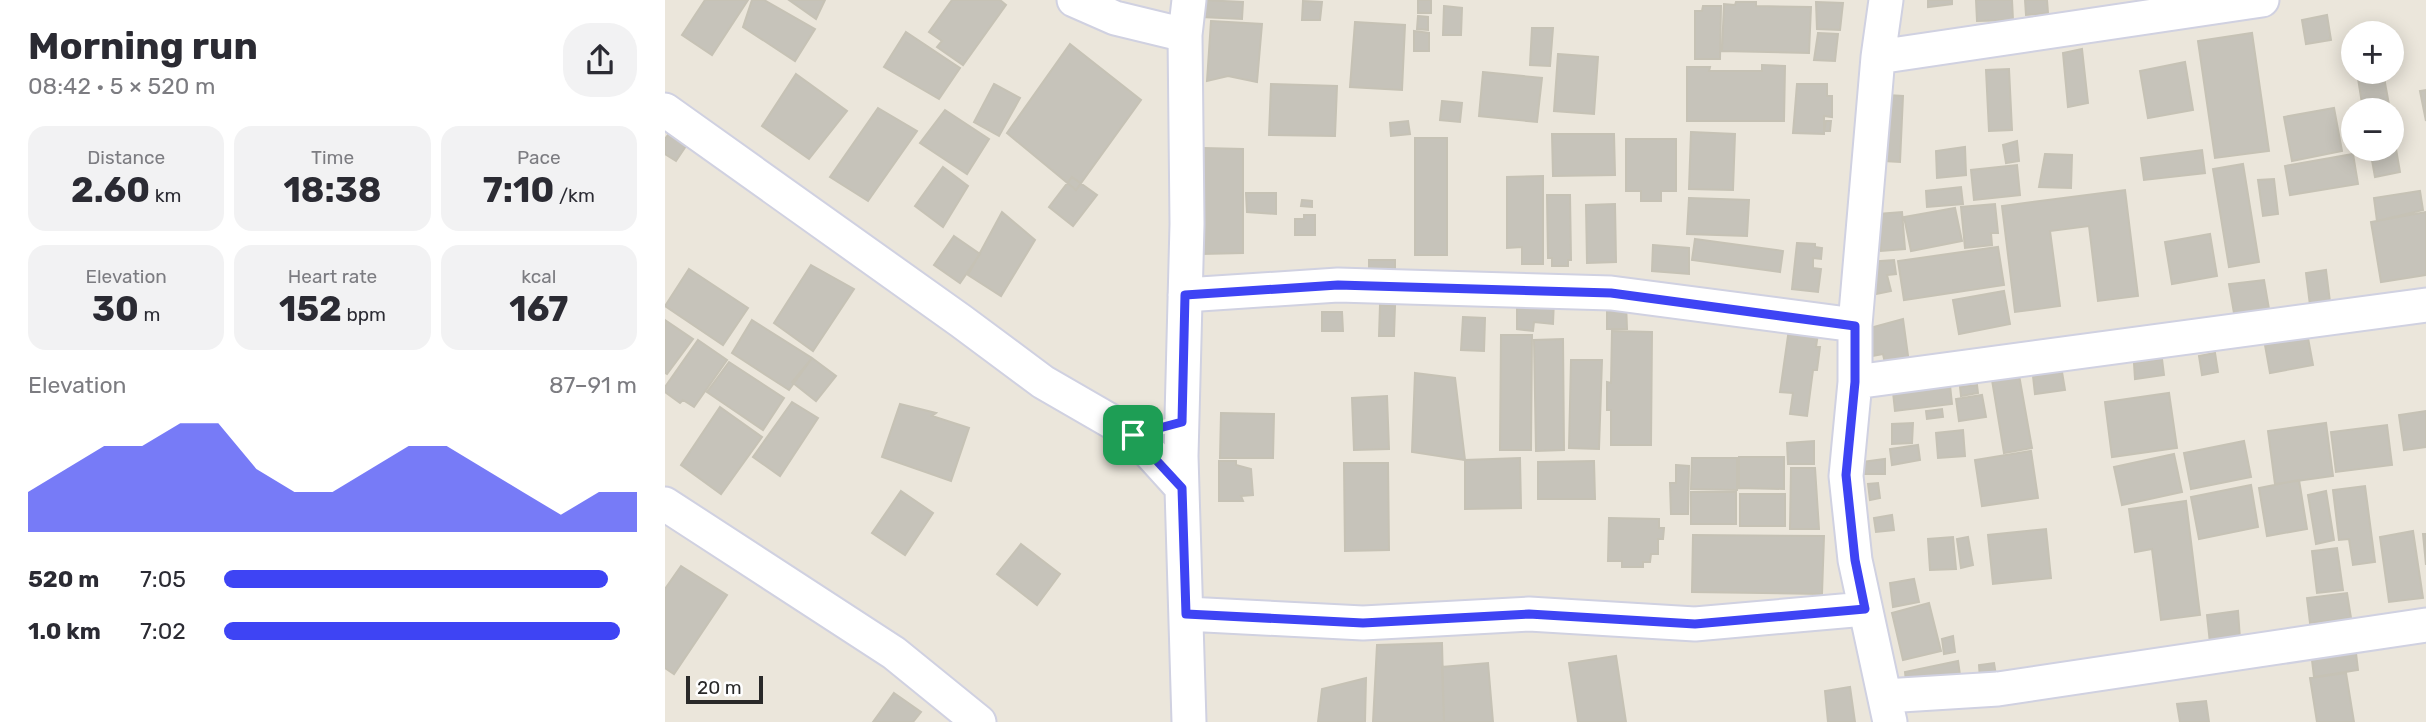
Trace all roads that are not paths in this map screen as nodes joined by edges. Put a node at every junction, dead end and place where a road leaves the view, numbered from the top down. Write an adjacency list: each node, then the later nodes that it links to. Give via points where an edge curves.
1 (1074, 0): 5 (street, via 1115,18)
2 (1189, 0): 5 (street)
3 (1886, 0): 6 (street)
4 (2262, 0): 6 (street)
5 (1185, 35): 8 (street)
6 (1878, 57): 10 (street)
7 (665, 110): 13 (street, via 1043,382)
8 (1185, 295): 10 (street, via 1338,285 1611,293); 12 (street)
9 (2426, 305): 11 (street)
10 (1855, 326): 11 (street)
11 (1855, 382): 16 (street, via 1846,475)
12 (1182, 422): 13 (street); 14 (street)
13 (1133, 435): 14 (street)
14 (1182, 488): 17 (street)
15 (665, 504): 20 (street, via 894,653)
16 (1865, 609): 17 (street, via 1695,624 1529,614 1363,623); 19 (street)
17 (1186, 614): 21 (street)
18 (2426, 625): 19 (street)
19 (1887, 709)
20 (979, 722)
21 (1189, 722)

